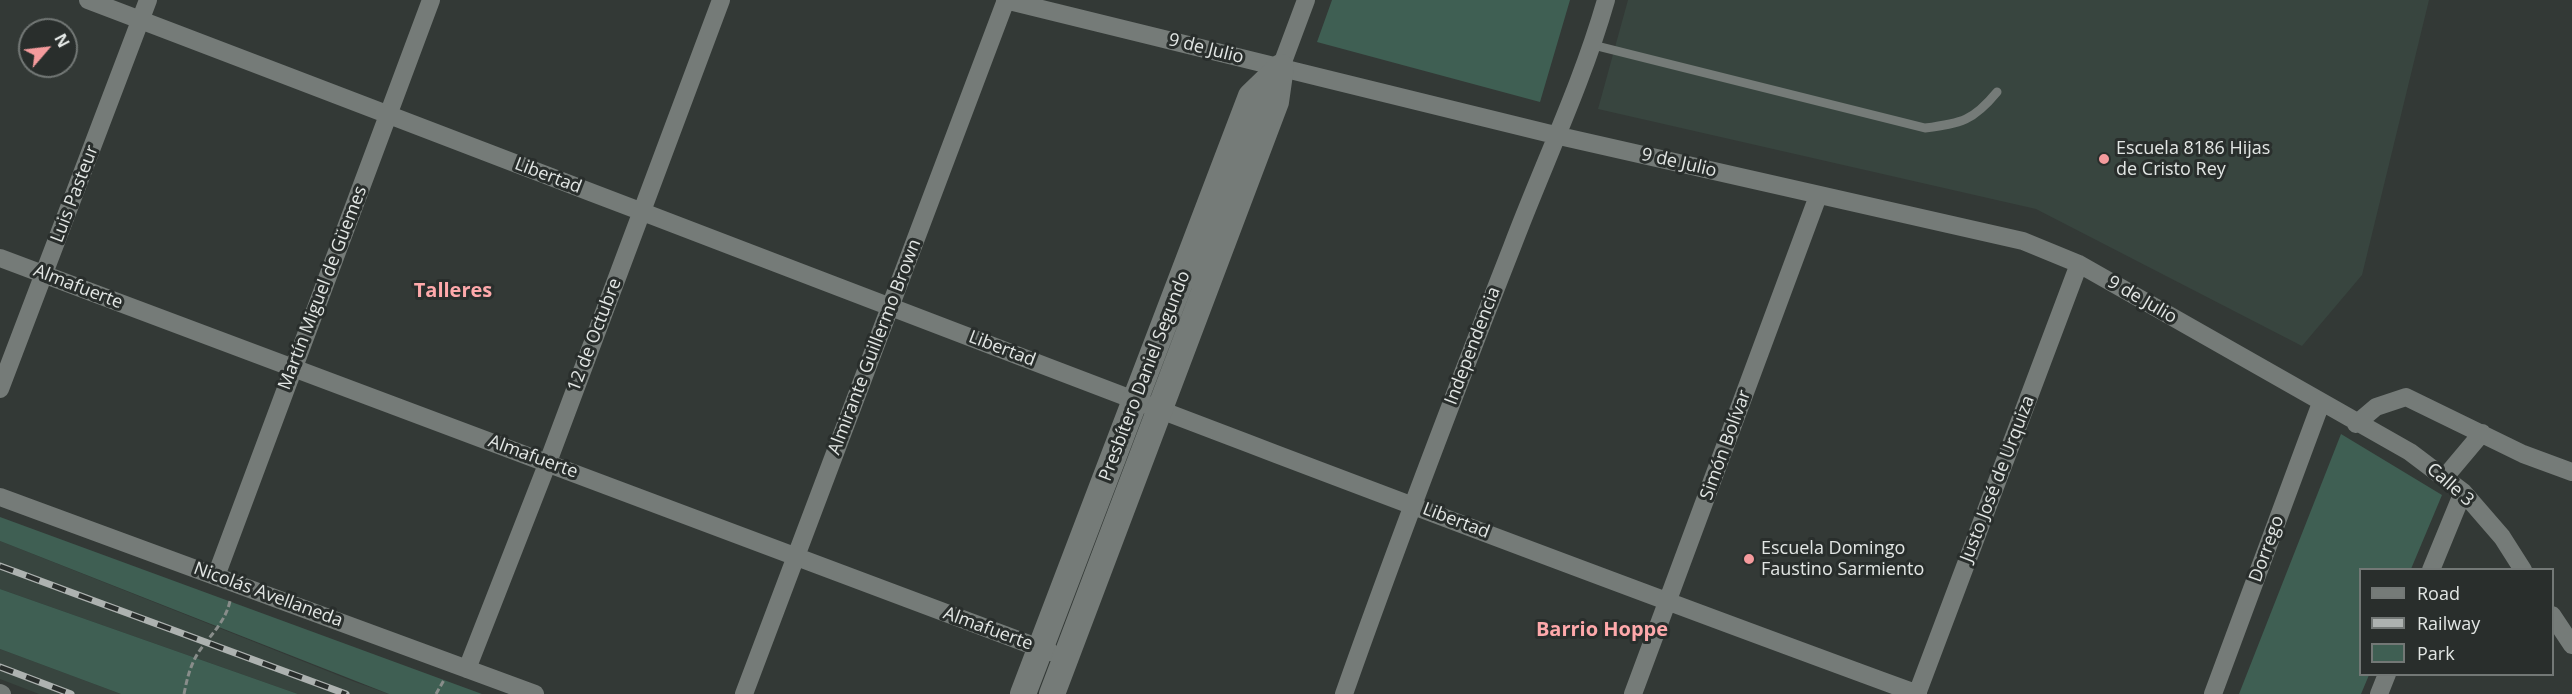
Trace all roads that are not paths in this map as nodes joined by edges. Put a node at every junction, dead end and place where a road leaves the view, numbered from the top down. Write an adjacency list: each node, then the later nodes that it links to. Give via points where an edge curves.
1 (88, 0): 8 (street, Libertad)
2 (148, 0): 8 (street, Luis Pasteur)
3 (431, 0): 12 (street, Martín Miguel de Güemes)
4 (721, 0): 15 (street, 12 de Octubre)
5 (1006, 0): 10 (street, 9 de Julio); 19 (street, Almirante Guillermo Brown)
6 (1306, 0): 10 (street, Presbítero Daniel Segundo)
7 (1606, 0): 9 (street, Independencia)
8 (141, 20): 12 (street, Libertad); 18 (street, Luis Pasteur)
9 (1593, 45): 11 (lane, via 1925,128 1979,114); 13 (street, Independencia)
10 (1281, 67): 13 (street, 9 de Julio); 22 (main road, Presbítero Daniel Segundo, via 1251,96); 24 (main road, Presbítero Daniel Segundo, via 1276,102)
11 (1997, 92)
12 (388, 114): 15 (street, Libertad); 20 (street, Martín Miguel de Güemes)
13 (1555, 135): 14 (street, 9 de Julio); 32 (street, Independencia)
14 (1818, 196): 17 (street, 9 de Julio, via 2023,241); 37 (street, Simón Bolívar)
15 (641, 213): 19 (street, Libertad); 27 (street, 12 de Octubre)
16 (0, 258): 18 (street, Almafuerte)
17 (2079, 264): 23 (street, 9 de Julio); 50 (street, Justo José de Urquiza)
18 (44, 274): 20 (street, Almafuerte); 21 (street, Luis Pasteur)
19 (891, 306): 22 (street, Libertad); 33 (street, Almirante Guillermo Brown)
20 (292, 369): 27 (street, Almafuerte); 36 (street, Martín Miguel de Güemes)
21 (0, 388)
22 (1135, 400): 24 (street, Libertad); 40 (main road, Presbítero Daniel Segundo)
23 (2321, 403): 25 (street, 9 de Julio); 51 (street, Dorrego)
24 (1160, 409): 32 (street, Libertad); 41 (main road, Presbítero Daniel Segundo)
25 (2356, 424): 26 (street, via 2376,407 2406,397); 29 (street, Calle 3, via 2410,452)
26 (2481, 433): 28 (street); 29 (street)
27 (548, 462): 33 (street, Almafuerte); 42 (street, 12 de Octubre)
28 (2572, 472)
29 (2445, 477): 30 (street, Calle 3)
30 (2463, 492): 34 (street); 35 (street, Calle 3, via 2502,537)
31 (0, 497): 36 (street, Nicolás Avellaneda)
32 (1412, 504): 37 (street, Libertad); 48 (street, Independencia)
33 (796, 558): 40 (street, Almafuerte); 45 (street, Almirante Guillermo Brown)
34 (2432, 568)
35 (2522, 568)
36 (216, 576): 42 (street, Nicolás Avellaneda)
37 (1668, 602): 49 (street, Simón Bolívar); 50 (street, Libertad)
38 (2554, 617): 39 (street)
39 (2572, 645)
40 (1041, 648): 41 (street, Almafuerte); 46 (main road, Presbítero Daniel Segundo)
41 (1065, 657): 47 (main road, Presbítero Daniel Segundo)
42 (467, 669): 44 (street, Nicolás Avellaneda)
43 (2387, 676): 52 (street)
44 (535, 694)
45 (744, 694)
46 (1023, 694)
47 (1052, 694)
48 (1344, 694)
49 (1633, 694)
50 (1917, 694)
51 (2213, 694)
52 (2379, 694)

